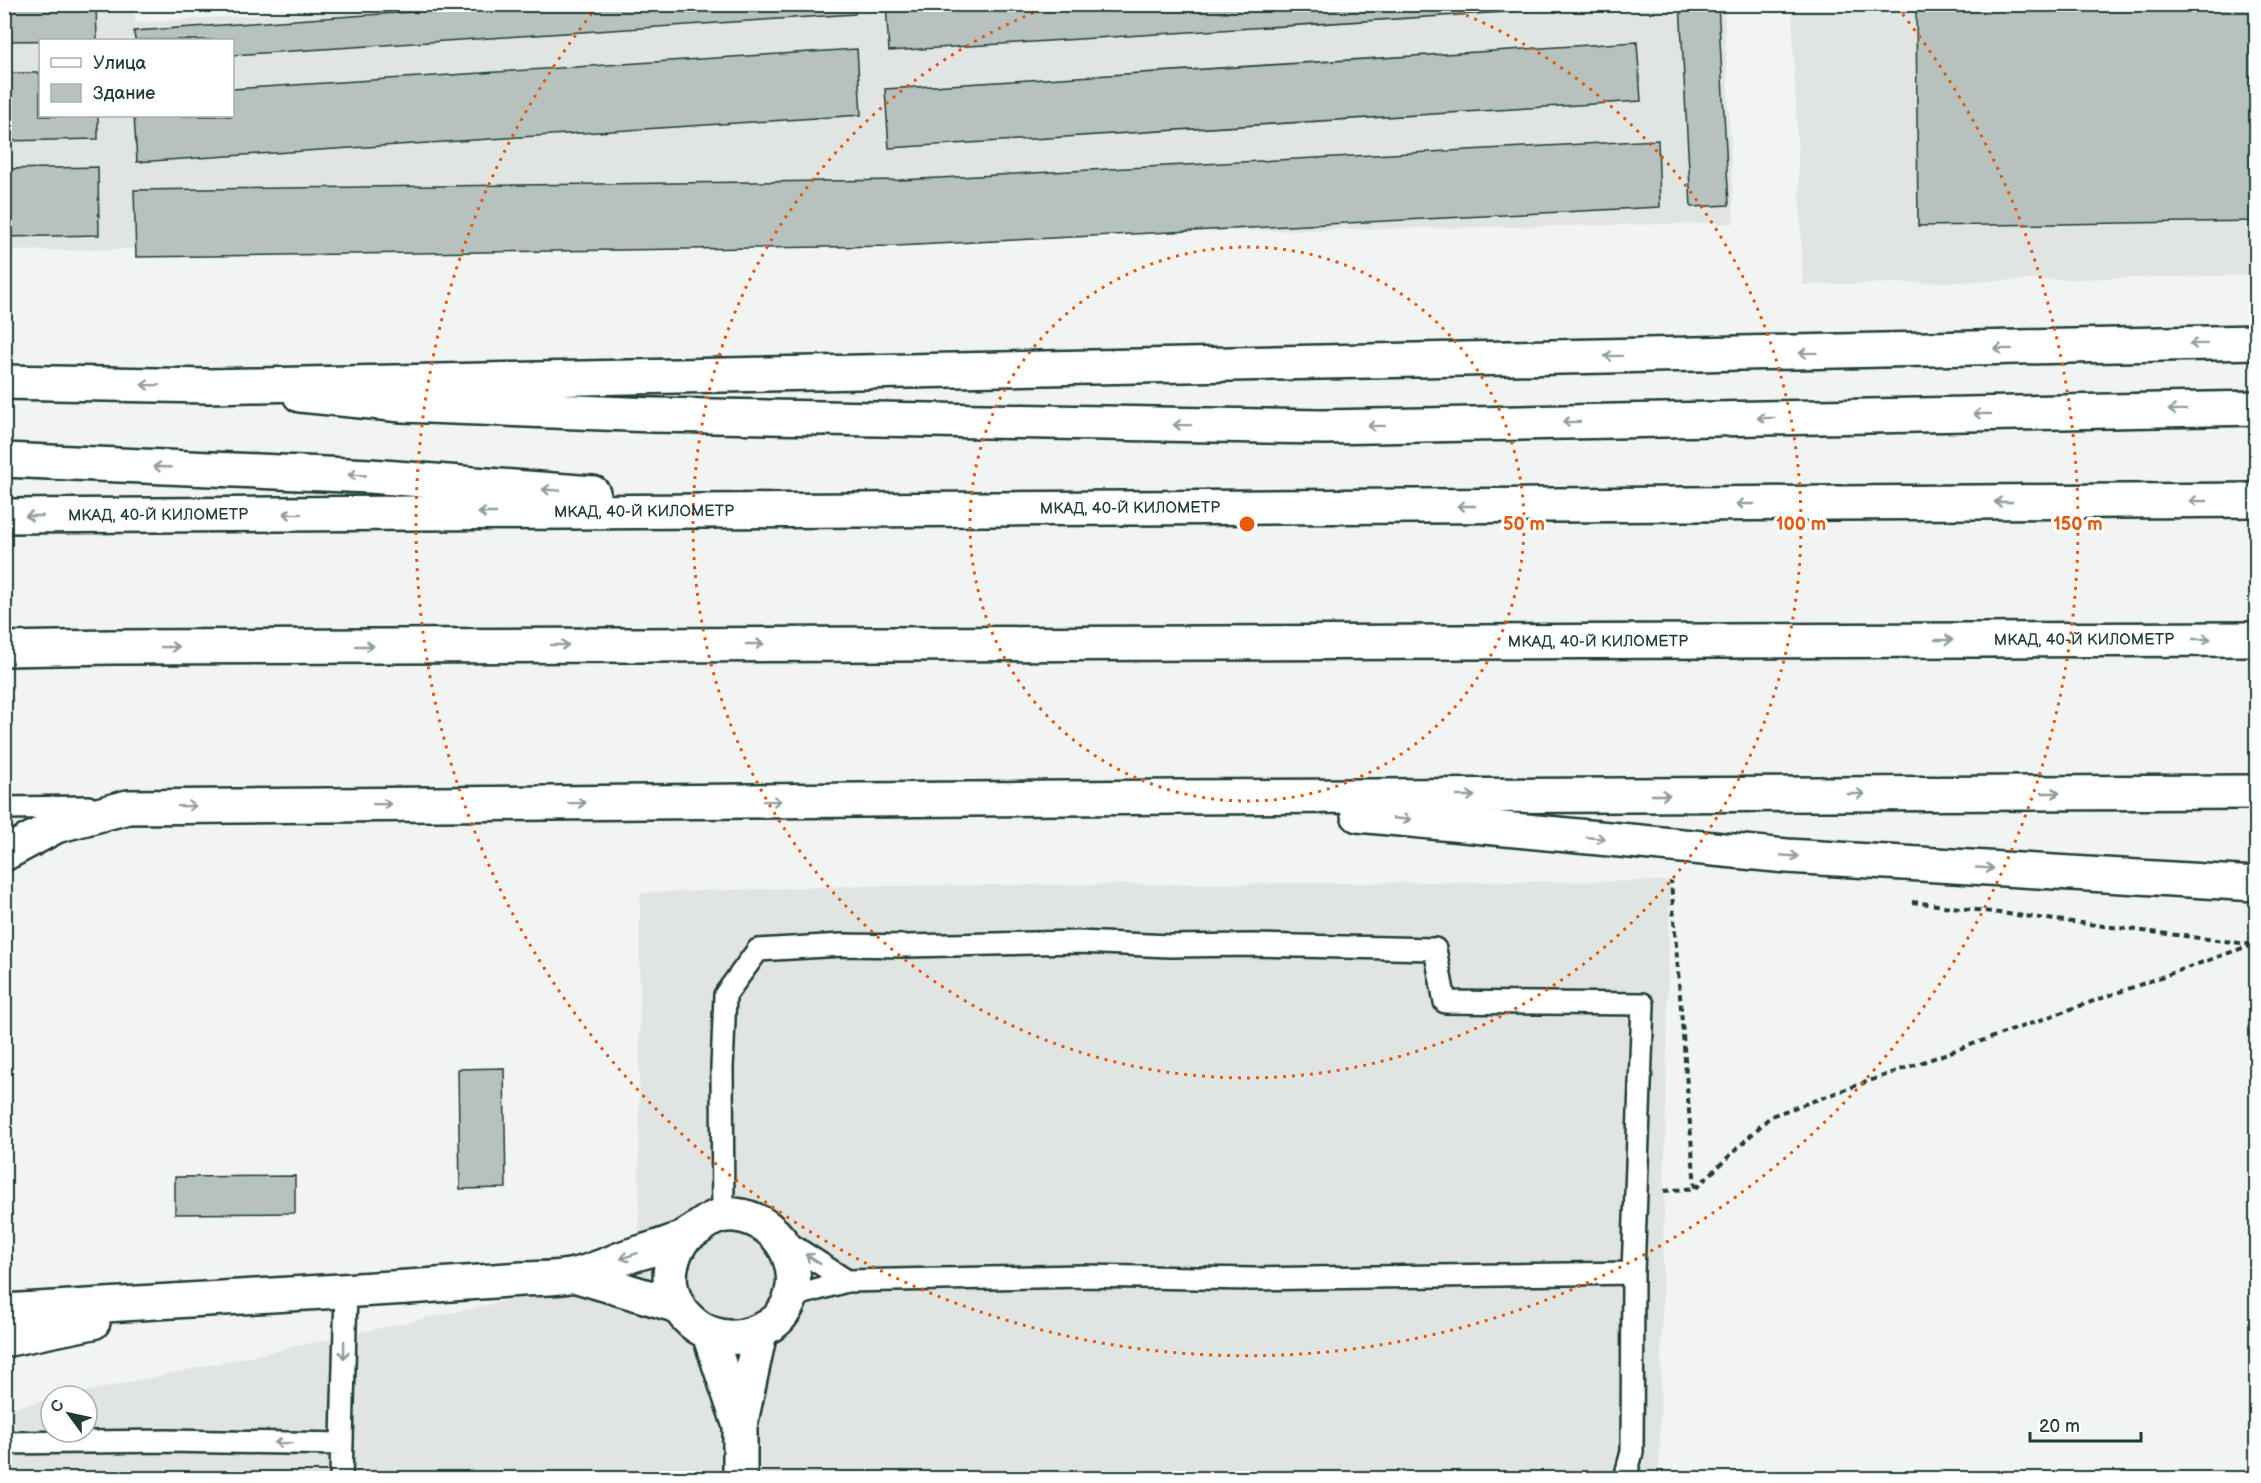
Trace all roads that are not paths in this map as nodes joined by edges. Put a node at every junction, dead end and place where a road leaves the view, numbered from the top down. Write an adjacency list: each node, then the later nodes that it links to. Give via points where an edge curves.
1 (2256, 342): 3 (main road, one-way to 3)
2 (4, 382): 3 (main road, one-way to 2)
3 (208, 386): 4 (main road, one-way to 3, via 1324,427 665,415 402,405)
4 (2256, 408)
5 (4, 460): 7 (main road, one-way to 5, via 370,476)
6 (2256, 500): 7 (main road, МКАД, 40-Й КИЛОМЕТР, one-way to 7)
7 (819, 511): 8 (main road, МКАД, 40-Й КИЛОМЕТР, one-way to 8)
8 (4, 516)
9 (2256, 639): 10 (main road, МКАД, 40-Й КИЛОМЕТР, one-way to 9)
10 (112, 647): 11 (main road, МКАД, 40-Й КИЛОМЕТР); 12 (main road)
11 (4, 649)
12 (4, 665)
13 (2256, 792): 14 (main road, one-way to 13)
14 (1177, 797): 15 (main road, one-way to 14); 18 (main road, one-way to 18, via 1787,856)
15 (128, 807): 16 (lane); 17 (main road, via 56,826)
16 (4, 808)
17 (4, 854)
18 (2256, 884)
19 (723, 1216): 20 (main road, via 703,1222); 21 (main road, via 757,1220); 22 (lane, via 725,995 758,950 1078,942 1435,949 1445,1002 1643,1004)
20 (684, 1237): 23 (main road, one-way to 23); 28 (main road, via 671,1269 672,1291)
21 (779, 1237): 24 (lane, one-way to 21); 26 (main road, via 789,1252 794,1273)
22 (1633, 1273): 24 (lane); 38 (lane, via 1632,1452)
23 (574, 1275): 25 (main road); 28 (main road)
24 (847, 1281): 26 (lane)
25 (346, 1291): 27 (main road); 35 (lane, one-way to 35)
26 (790, 1297): 30 (main road, via 778,1319)
27 (200, 1300): 29 (main road); 32 (main road)
28 (678, 1306): 31 (main road, via 691,1323)
29 (4, 1311)
30 (760, 1332): 31 (main road, via 730,1339); 33 (main road)
31 (709, 1334): 33 (main road)
32 (4, 1340)
33 (740, 1426): 37 (main road)
34 (4, 1443): 35 (lane, one-way to 34)
35 (342, 1444): 36 (lane)
36 (341, 1479)
37 (740, 1479)
38 (1625, 1479)

